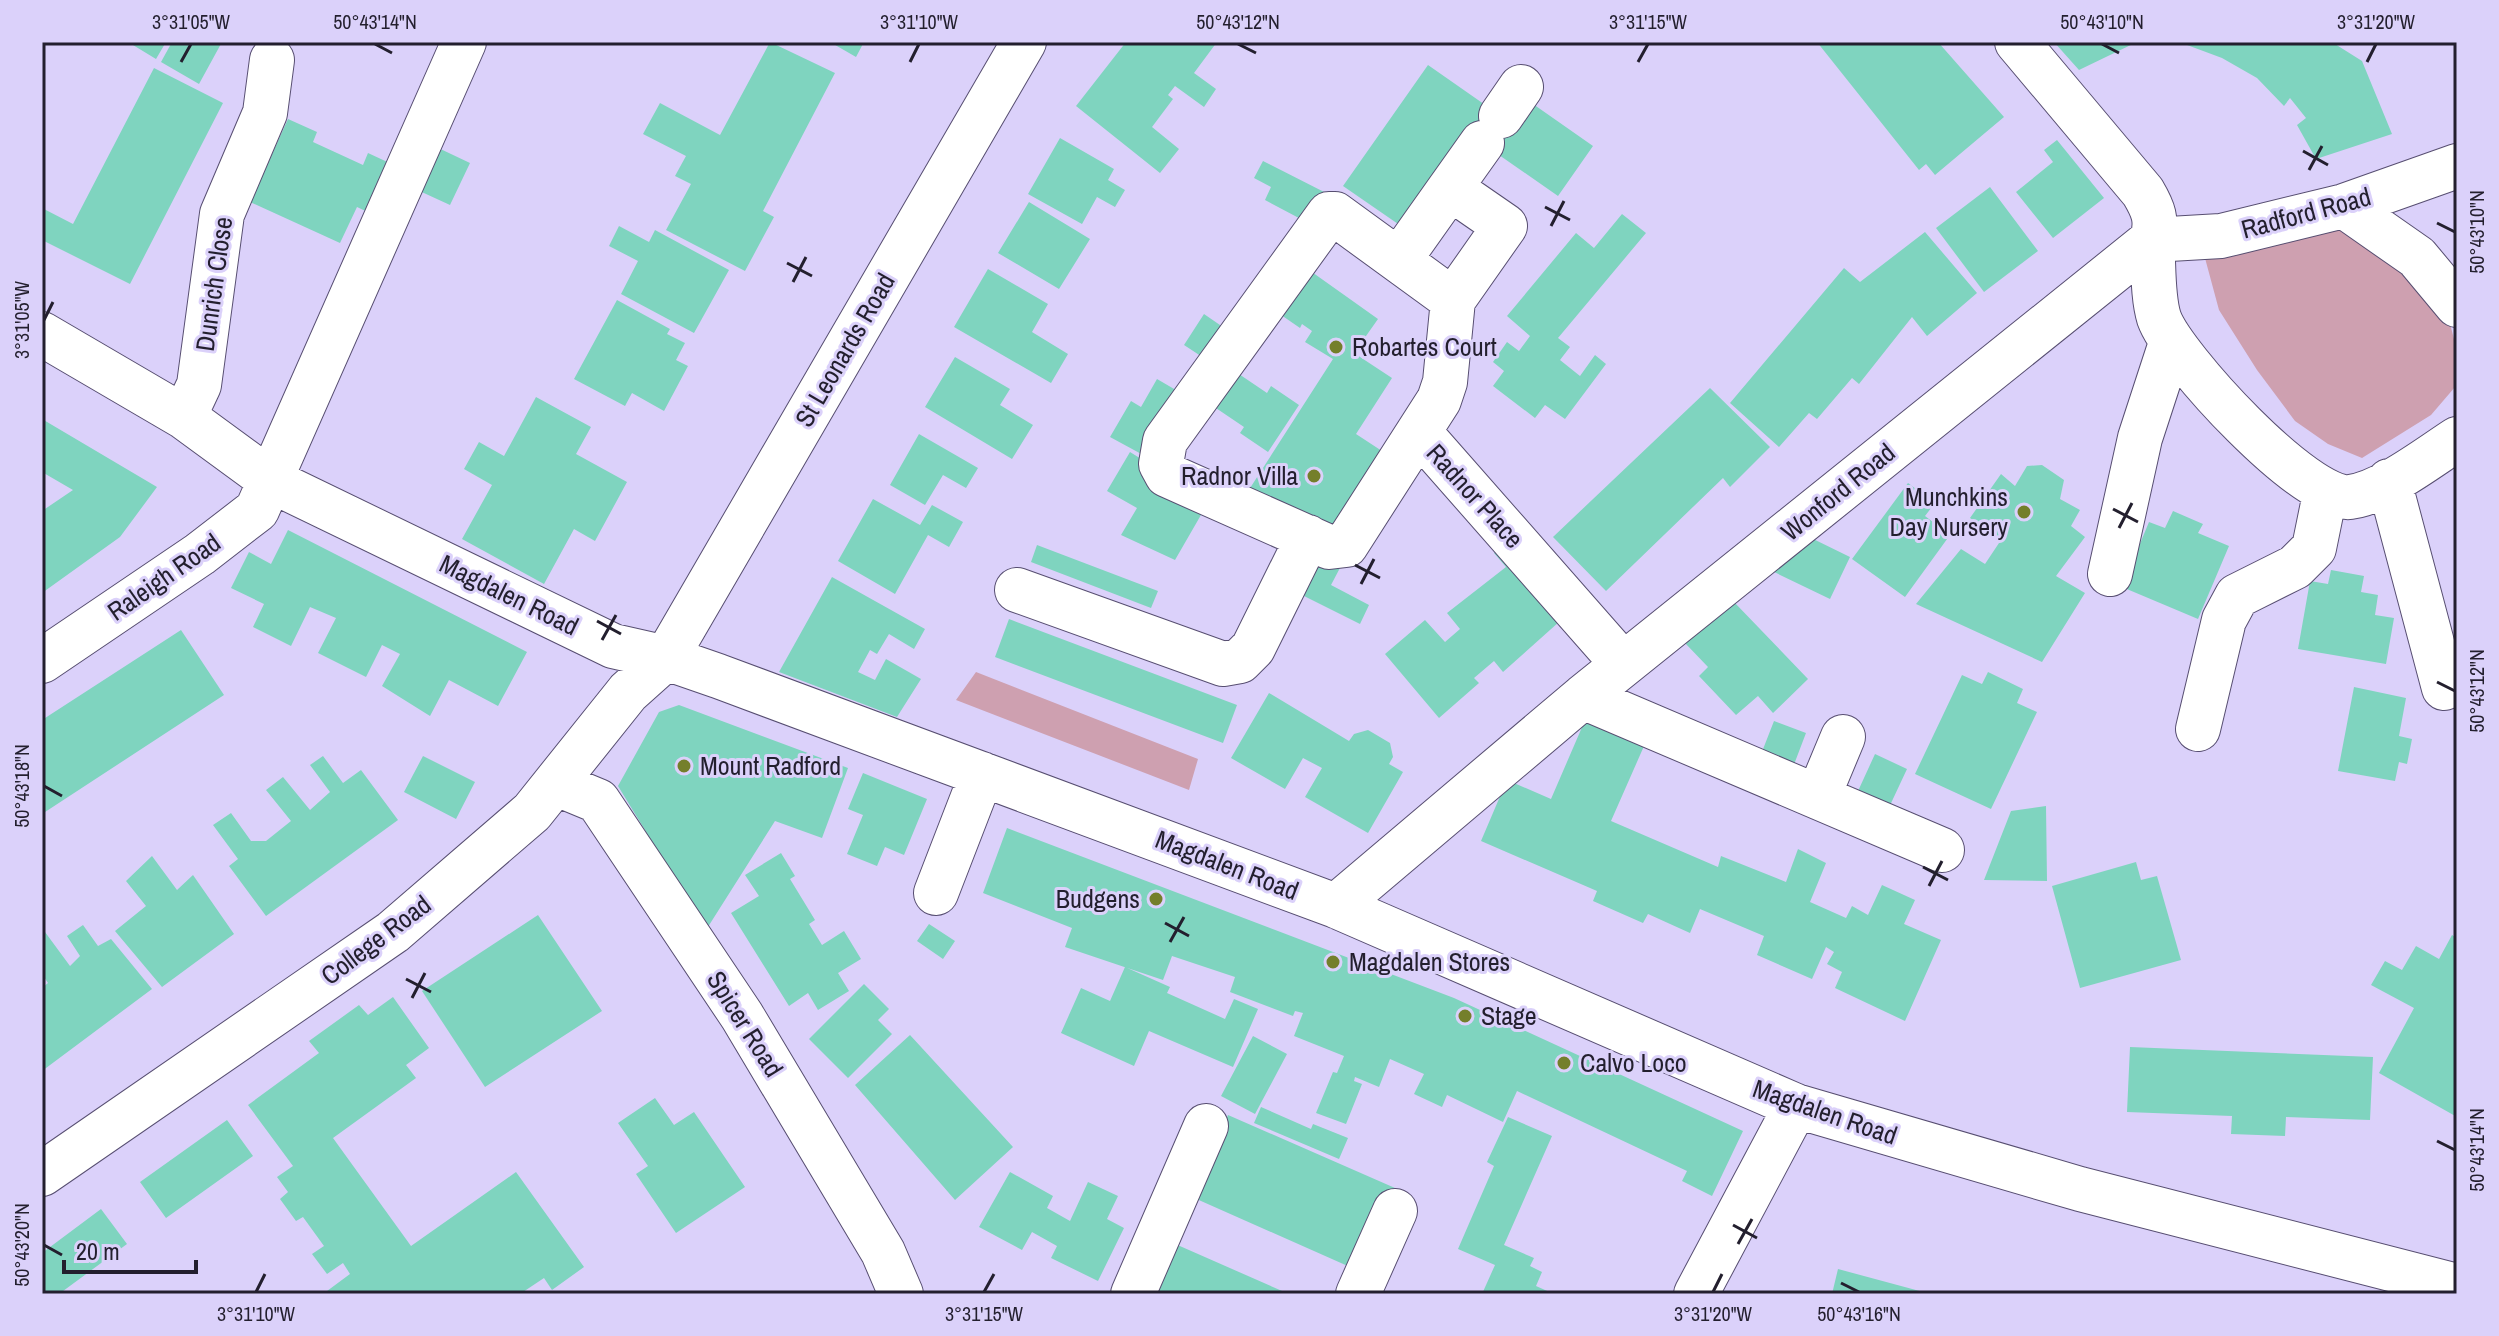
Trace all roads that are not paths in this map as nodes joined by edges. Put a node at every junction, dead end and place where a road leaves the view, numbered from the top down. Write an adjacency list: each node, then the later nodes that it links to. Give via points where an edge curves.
1 (464, 42): 19 (street, Raleigh Road)
2 (1024, 42): 25 (street, St Leonards Road)
3 (2017, 42): 9 (street, via 2143,192 2153,209)
4 (272, 60): 16 (street, Dunrich Close, via 265,113 222,214 201,371)
5 (1501, 115): 7 (street)
6 (2457, 166): 8 (street, Radford Road)
7 (1450, 188): 11 (street); 12 (street, Radnor Place, via 1505,226)
8 (2344, 206): 9 (street, Radford Road, via 2221,236); 10 (street)
9 (2152, 240): 15 (street, via 2159,317); 27 (street, Wonford Road)
10 (2437, 254): 13 (street)
11 (1399, 260): 12 (street); 22 (street, via 1329,214 1165,441 1161,464 1177,482)
12 (1453, 300): 17 (street, Radnor Place, via 1443,392)
13 (2457, 305)
14 (42, 334): 16 (street, Magdalen Road)
15 (2171, 343): 21 (street, via 2255,436); 23 (street, via 2140,438)
16 (184, 417): 19 (street, Magdalen Road)
17 (1419, 432): 22 (street, via 1352,539 1337,548); 27 (street, Radnor Place)
18 (2457, 439): 20 (street)
19 (270, 480): 25 (street, Magdalen Road, via 613,646); 26 (street, Raleigh Road, via 257,510)
20 (2389, 481): 21 (street, via 2350,497); 28 (street)
21 (2325, 494): 30 (street, via 2314,548 2295,567 2237,596 2224,620)
22 (1295, 532): 24 (street, via 1253,648 1240,661 1223,664)
23 (2110, 574)
24 (1017, 590)
25 (666, 658): 32 (street, Magdalen Road); 33 (street, College Road, via 628,692)
26 (42, 661)
27 (1623, 664): 29 (street, Wonford Road)
28 (2444, 688)
29 (1583, 697): 34 (street); 37 (street, Wonford Road)
30 (2198, 729)
31 (1843, 737): 34 (street)
32 (982, 774): 36 (street); 37 (street, Magdalen Road)
33 (557, 784): 40 (street, College Road, via 532,812 393,932); 43 (street, Spicer Road, via 598,801 742,1016 883,1252)
34 (1818, 797): 35 (street)
35 (1942, 850)
36 (936, 893)
37 (1336, 906): 38 (street, Magdalen Road)
38 (1796, 1106): 42 (street, Magdalen Road, via 2080,1189); 46 (street)
39 (1206, 1126): 44 (street)
40 (42, 1174)
41 (1395, 1211): 45 (street)
42 (2430, 1279)
43 (901, 1294)
44 (1133, 1294)
45 (1358, 1294)
46 (1696, 1294)

